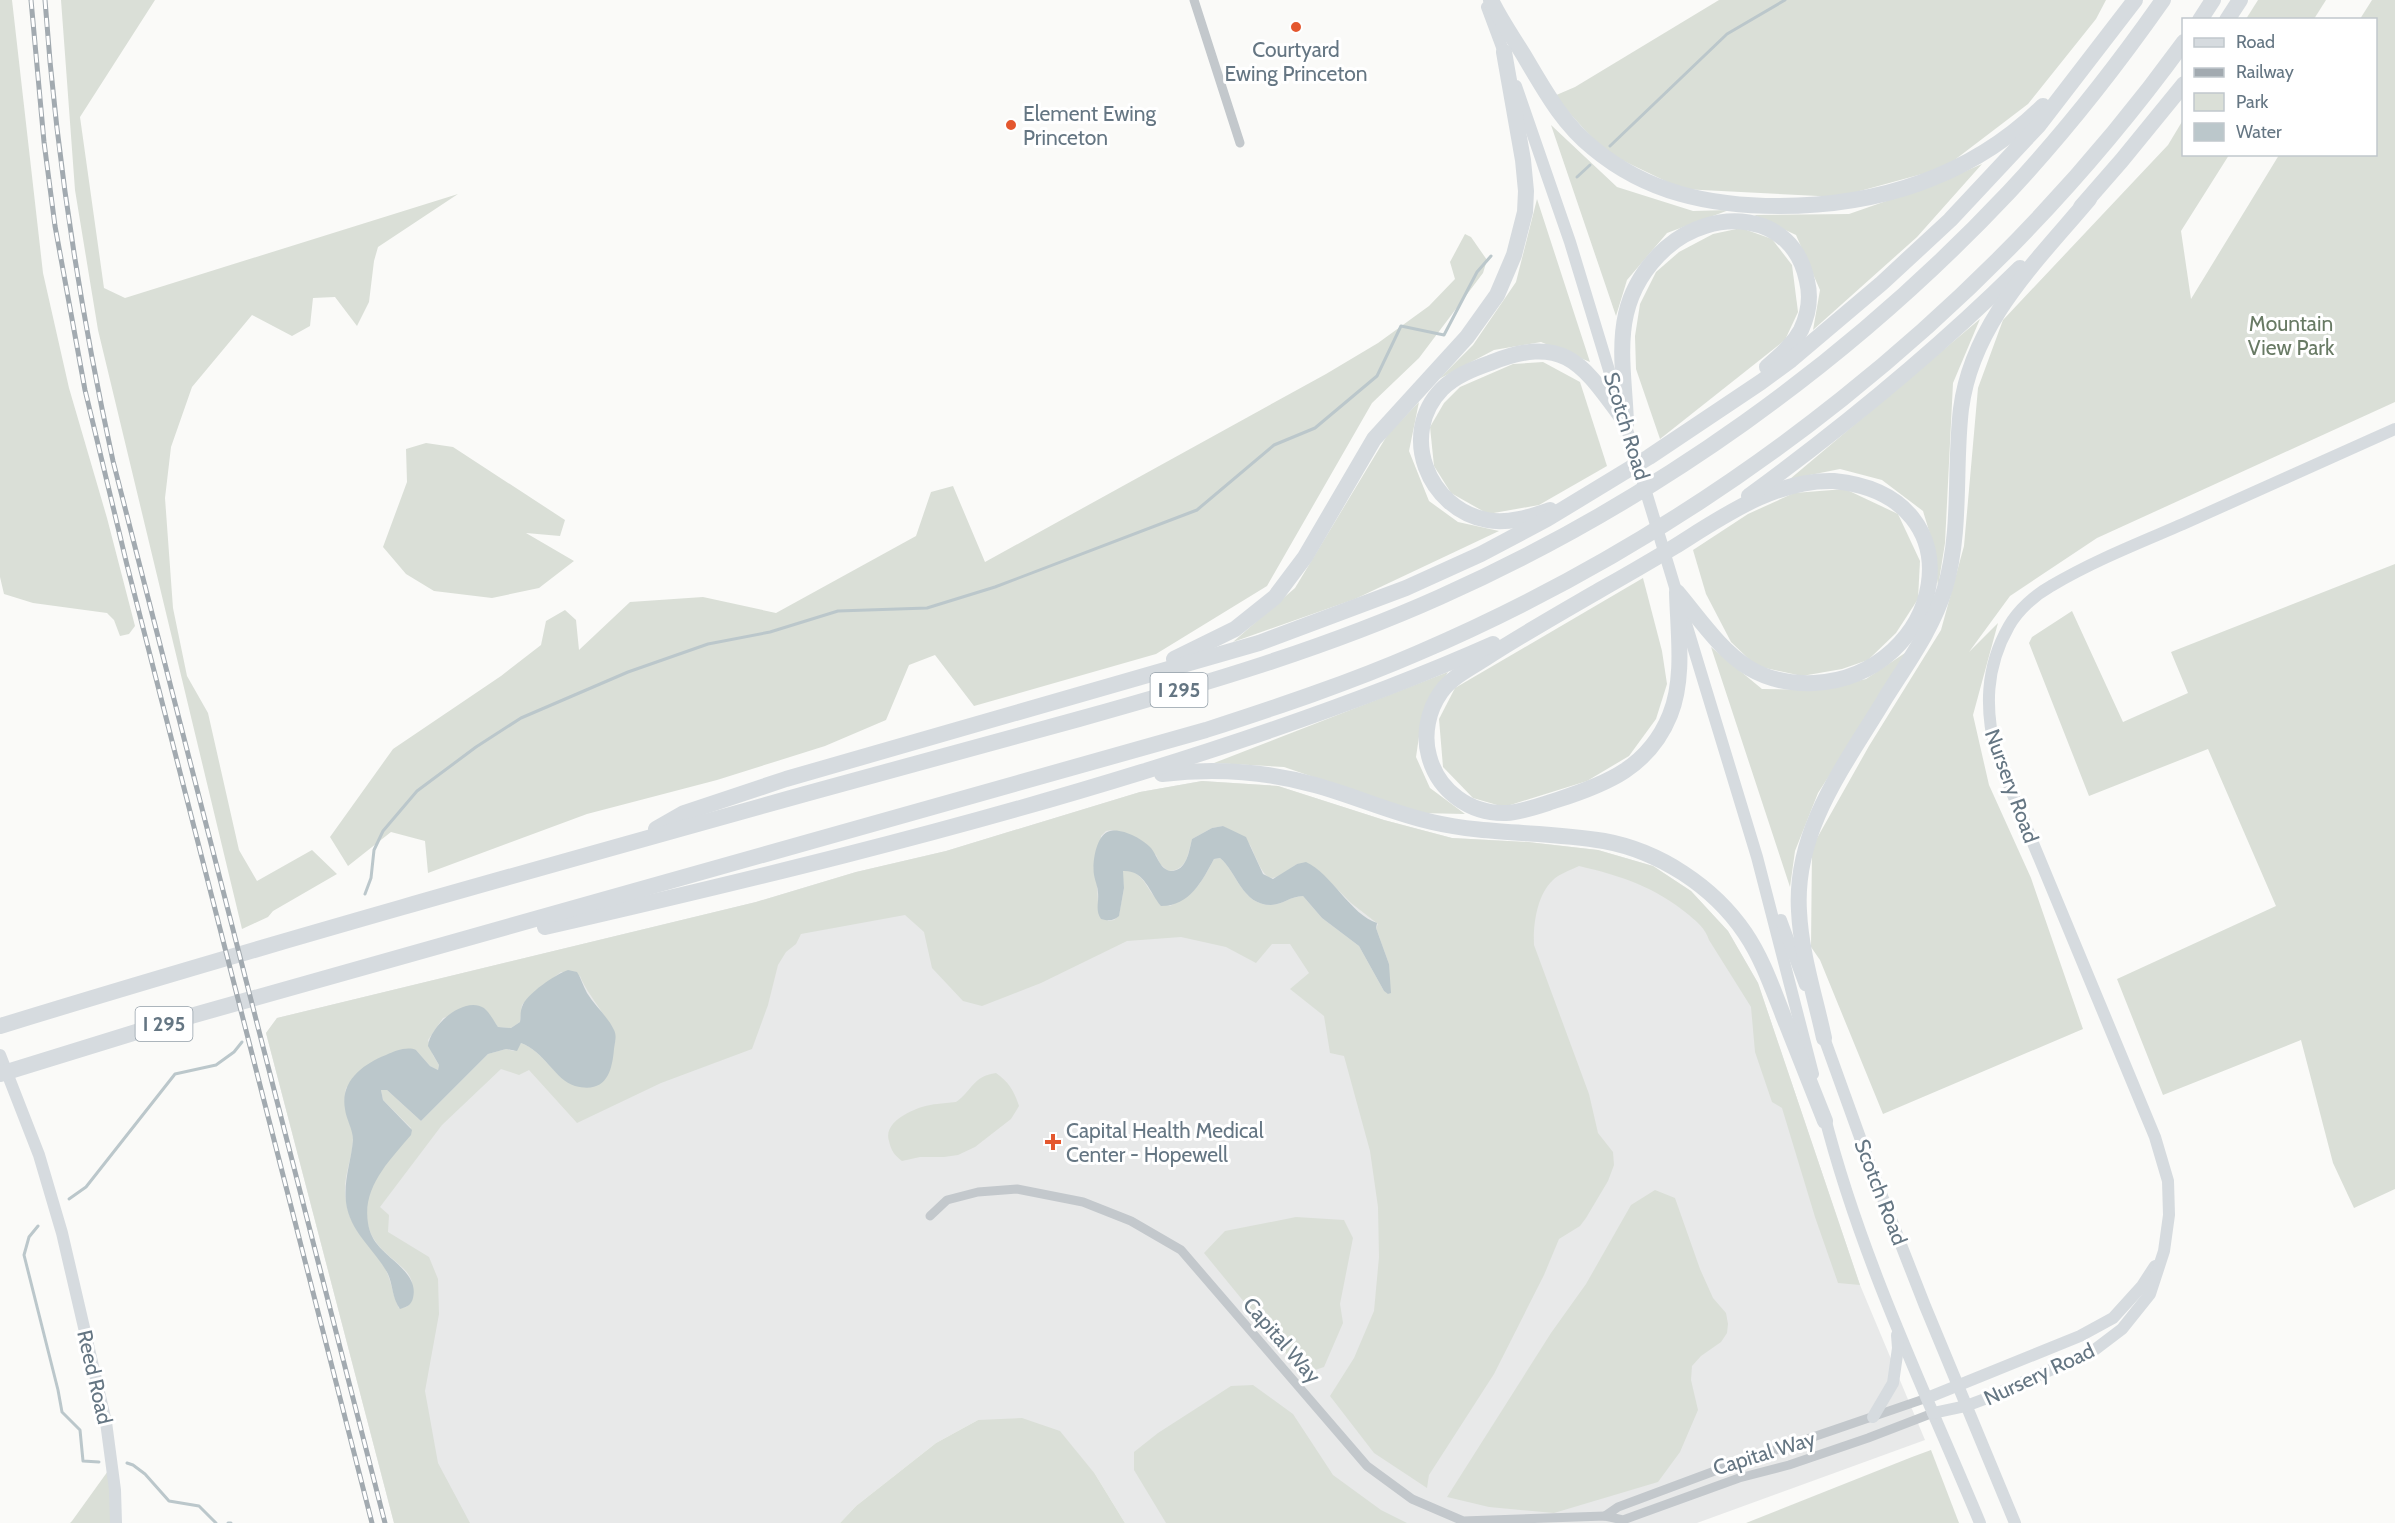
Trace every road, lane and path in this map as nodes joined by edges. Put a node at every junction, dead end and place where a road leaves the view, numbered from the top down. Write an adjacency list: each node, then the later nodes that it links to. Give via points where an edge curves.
1 (1194, 0): 14 (street)
2 (1485, 0): 11 (main road, Scotch Road)
3 (1491, 0): 12 (highway, via 1547,97 1591,147 1656,187 1699,200 1738,205 1840,203 1925,182 1967,162 2007,135 2039,110)
4 (2135, 0): 12 (highway)
5 (2163, 0): 25 (highway, I 295, via 2060,135 2005,196 1905,293 1819,366 1737,428 1648,488 1569,532 1432,601 1237,672)
6 (2213, 0): 8 (highway)
7 (2240, 0): 9 (highway)
8 (2201, 18)
9 (2228, 18)
10 (2182, 45): 27 (highway, I 295, via 2120,125 2049,206 1973,284 1871,375 1780,446 1689,509 1505,612 1357,677 1206,730)
11 (1504, 52): 16 (main road, Scotch Road, via 1570,242); 23 (highway, via 1525,174 1525,212 1509,269 1478,323 1380,430 1298,568 1266,606 1229,633 1181,657)
12 (2094, 54): 18 (highway, via 2031,134 1916,253 1791,360)
13 (2182, 86): 15 (highway)
14 (1240, 143)
15 (2089, 199): 20 (highway, via 1933,350 1858,414); 29 (highway, via 1996,314 1977,349 1961,408 1954,536 1945,587 1920,644 1831,789 1807,840 1800,872 1799,912)
16 (1626, 423): 18 (highway, via 1623,339 1630,300 1644,273 1671,244 1699,227 1726,220 1759,224 1781,237 1800,261 1809,291 1804,321 1796,338 1775,359); 19 (highway, via 1582,367 1556,354 1536,350 1501,358 1455,379 1436,397 1424,419 1421,449 1428,475 1448,501 1471,515 1492,520 1522,518 1552,509); 21 (main road, Scotch Road)
17 (2395, 429): 34 (main road, Nursery Road, via 2051,586 2030,601 2010,625 1995,657 1988,692 1989,724 1996,754 2155,1137 2168,1181)
18 (1675, 440): 19 (highway)
19 (1607, 483): 23 (highway, via 1515,537 1372,601 1259,643)
20 (1712, 523): 21 (highway, via 1754,501 1802,483 1842,482 1878,492 1907,512 1926,541 1931,573 1922,609 1901,641 1874,664 1837,680 1798,683 1763,675 1737,659); 22 (highway)
21 (1677, 592): 22 (highway, via 1676,694 1662,731 1638,761 1603,784 1520,811 1496,813 1466,804 1443,785 1429,758 1426,731 1433,705 1457,677); 26 (main road, Scotch Road)
22 (1572, 606): 24 (highway, via 1374,694 1258,736)
23 (1021, 711): 25 (highway, via 743,792 684,813)
24 (1105, 784): 27 (highway, via 747,881); 32 (highway, via 1184,771 1271,775 1438,823 1589,839 1647,854 1700,886 1744,932 1765,970)
25 (638, 841): 28 (highway, I 295)
26 (1757, 856): 29 (main road, Scotch Road); 32 (main road, Scotch Road)
27 (328, 977): 31 (highway, I 295)
28 (0, 1026)
29 (1824, 1038): 36 (main road, Scotch Road)
30 (0, 1055): 42 (main road, Reed Road, via 42,1166 62,1233 106,1422)
31 (0, 1074)
32 (1825, 1121): 35 (main road, Scotch Road)
33 (930, 1216): 41 (street, Capital Way, via 947,1200 978,1192 1017,1189 1083,1202 1131,1221 1181,1250 1367,1466 1412,1499 1463,1521)
34 (2164, 1251): 36 (main road, Nursery Road, via 2142,1286 2113,1318 2080,1336); 38 (main road, Nursery Road, via 2150,1294 2122,1329 2093,1352)
35 (1896, 1324): 37 (main road, Scotch Road); 40 (main road, via 1898,1348 1893,1383)
36 (1957, 1385): 37 (main road, Nursery Road); 38 (main road, Scotch Road)
37 (1927, 1398): 39 (main road, Scotch Road); 40 (street, Capital Way)
38 (1966, 1406): 39 (main road, Nursery Road); 44 (main road, Scotch Road)
39 (1933, 1413): 41 (street, Capital Way, via 1623,1520); 43 (main road, Scotch Road)
40 (1873, 1417): 41 (street, Capital Way, via 1720,1469 1618,1507)
41 (1605, 1516)
42 (116, 1523)
43 (1980, 1523)
44 (2015, 1523)

